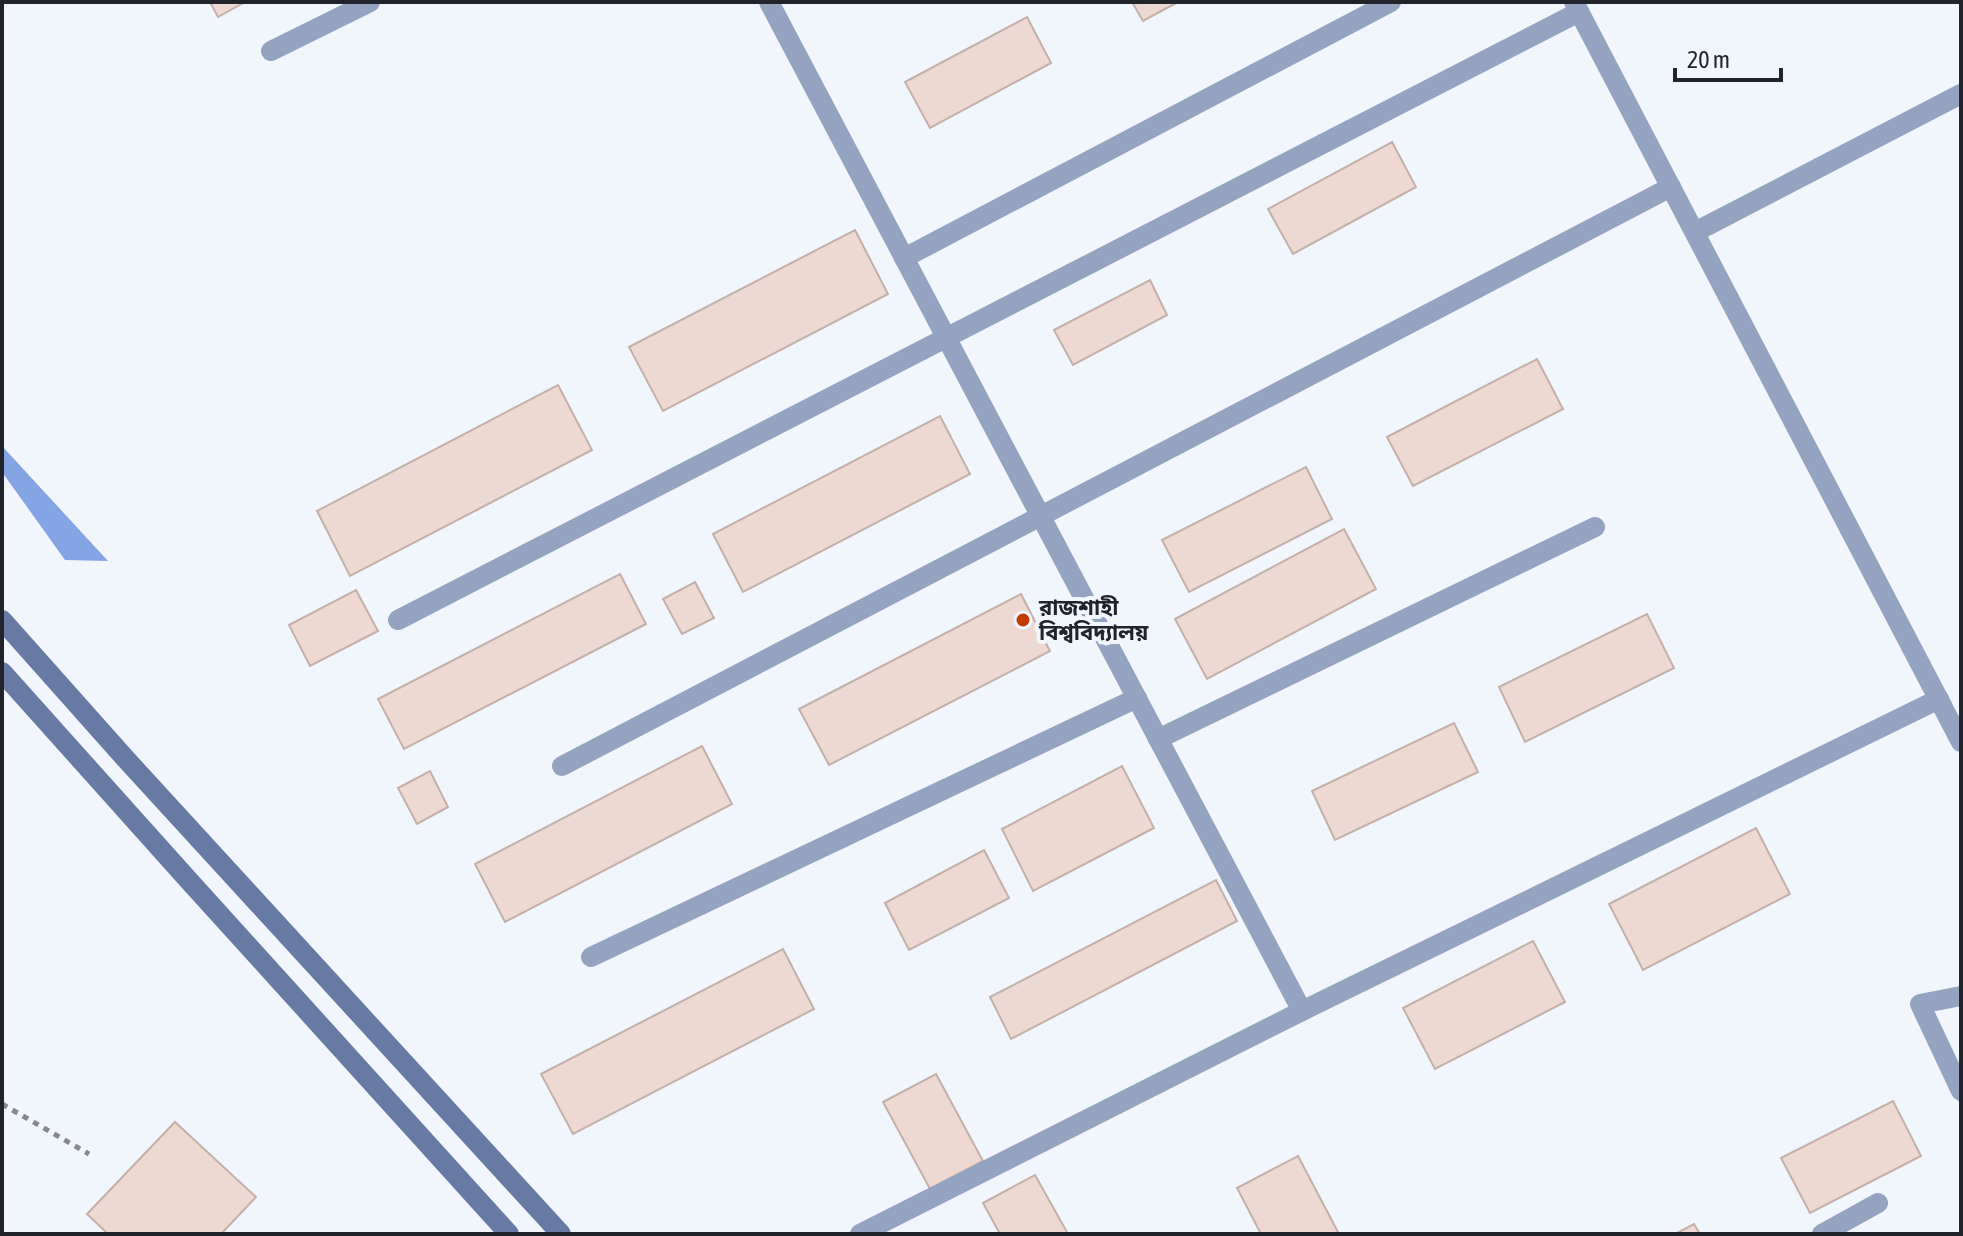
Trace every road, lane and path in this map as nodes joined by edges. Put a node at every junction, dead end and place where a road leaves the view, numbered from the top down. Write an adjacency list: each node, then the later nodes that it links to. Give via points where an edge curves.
1 (370, 2): 5 (street)
2 (769, 2): 9 (street)
3 (1391, 2): 9 (street)
4 (1576, 7): 7 (street); 10 (street)
5 (271, 51)
6 (1961, 94): 8 (street)
7 (1671, 187): 8 (street); 11 (street)
8 (1695, 232): 17 (street)
9 (904, 258): 10 (street)
10 (946, 338): 11 (street); 14 (street)
11 (1041, 516): 16 (street); 20 (street)
12 (1595, 527): 18 (street)
13 (2, 620): 29 (main road)
14 (398, 620)
15 (2, 672): 28 (main road)
16 (1137, 698): 18 (street); 21 (street)
17 (1939, 699): 19 (street); 23 (street)
18 (1158, 739): 23 (street)
19 (1961, 742)
20 (562, 766)
21 (591, 957)
22 (1961, 996): 24 (street, via 1920,1004)
23 (1302, 1011): 30 (street)
24 (1961, 1091)
25 (2, 1104): 26 (path)
26 (89, 1154)
27 (1878, 1203): 31 (street)
28 (509, 1234)
29 (561, 1234)
30 (860, 1234)
31 (1822, 1234)

